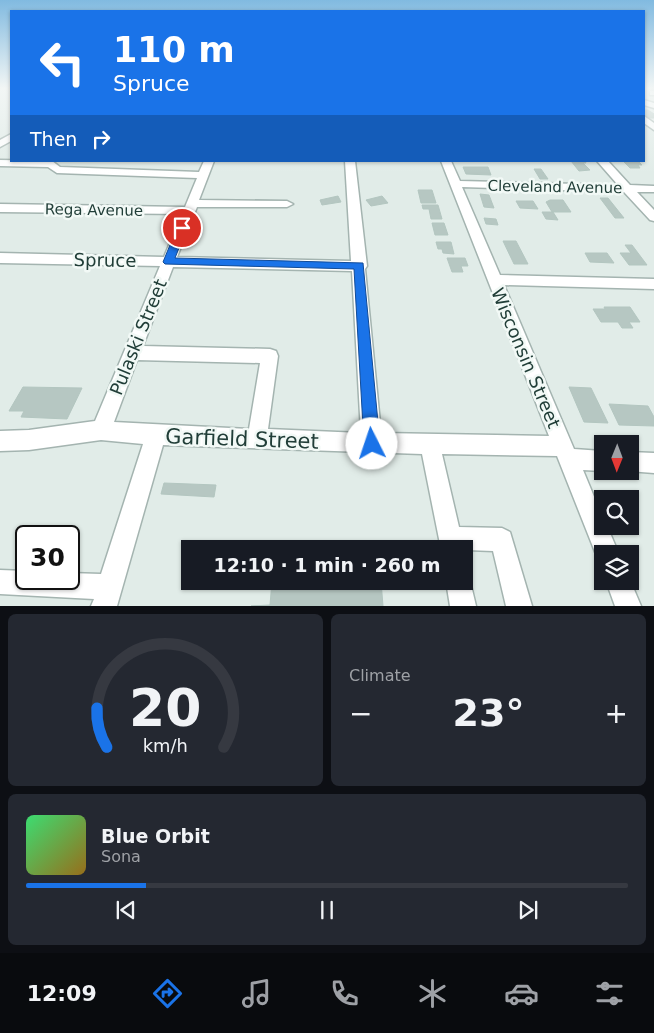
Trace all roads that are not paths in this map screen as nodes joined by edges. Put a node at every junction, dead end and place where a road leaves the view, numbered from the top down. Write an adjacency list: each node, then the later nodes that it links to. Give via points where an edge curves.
1 (350, 162): 15 (street)
2 (446, 162): 6 (street, Wisconsin Street)
3 (603, 162): 7 (street)
4 (0, 163): 5 (street, via 51,164 56,170)
5 (206, 168): 10 (street, Pulaski Street)
6 (455, 184): 7 (street, Cleveland Avenue); 16 (street, Wisconsin Street)
7 (628, 188): 8 (street, Cleveland Avenue); 12 (street)
8 (654, 189)
9 (288, 204): 10 (street, Rega Avenue)
10 (191, 207): 11 (street, Rega Avenue); 14 (street, Pulaski Street)
11 (0, 208)
12 (654, 216)
13 (0, 258): 14 (street, Spruce)
14 (168, 262): 15 (street, Spruce); 18 (street, Pulaski Street)
15 (360, 266): 23 (street)
16 (494, 280): 17 (street); 25 (street, Wisconsin Street)
17 (654, 284)
18 (132, 353): 19 (street, Pulaski Street); 21 (street, via 270,356)
19 (101, 430): 20 (street, Garfield Street); 22 (street, Garfield Street)
20 (156, 435): 21 (street, Garfield Street); 35 (street)
21 (257, 439): 23 (street, Garfield Street)
22 (0, 441)
23 (372, 444): 24 (street, Garfield Street)
24 (430, 444): 25 (street, Garfield Street); 29 (street)
25 (566, 452): 26 (street, Garfield Street); 31 (street, Wisconsin Street)
26 (594, 459)
27 (639, 462): 28 (street)
28 (654, 463)
29 (451, 540)
30 (473, 542): 37 (street, via 502,540)
31 (603, 545)
32 (0, 582): 35 (street)
33 (459, 590): 36 (street)
34 (622, 590): 38 (street)
35 (107, 596)
36 (462, 606)
37 (520, 606)
38 (628, 606)

